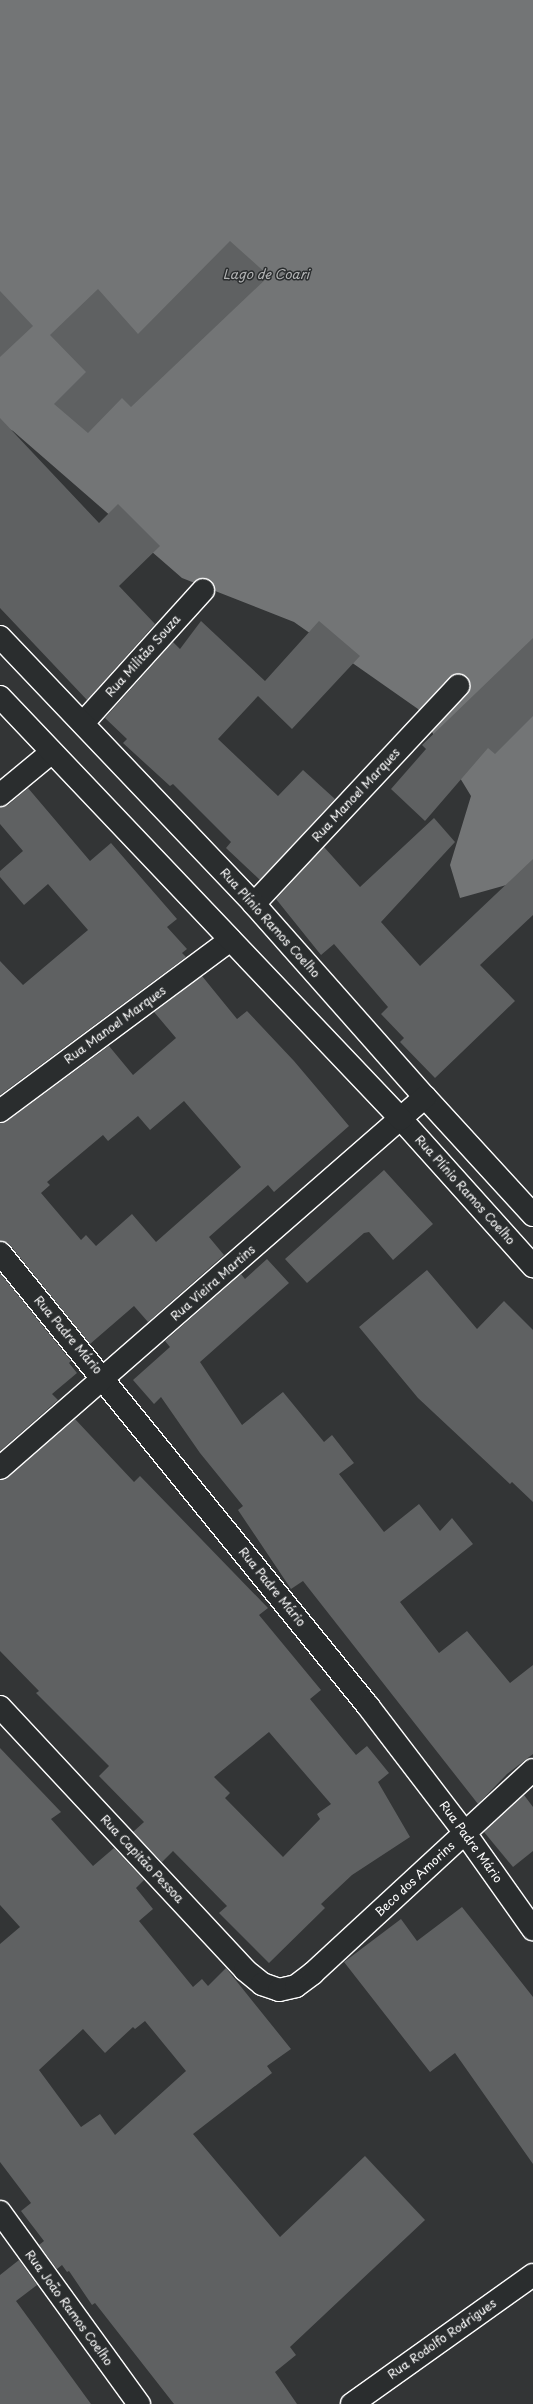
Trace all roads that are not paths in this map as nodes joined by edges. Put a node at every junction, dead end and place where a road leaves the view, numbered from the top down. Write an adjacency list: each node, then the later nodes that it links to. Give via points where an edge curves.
1 (203, 590): 5 (street, Rua Militão Souza)
2 (0, 637): 5 (street, Rua Plínio Ramos Coelho)
3 (458, 686): 8 (street, Rua Manoel Marques)
4 (0, 697): 6 (street, Rua Plínio Ramos Coelho)
5 (83, 722): 8 (street, Rua Plínio Ramos Coelho)
6 (52, 752): 7 (street); 9 (street, Rua Plínio Ramos Coelho)
7 (0, 795)
8 (254, 904): 10 (street, Rua Plínio Ramos Coelho)
9 (230, 940): 11 (street, Rua Manoel Marques); 12 (street, Rua Plínio Ramos Coelho)
10 (425, 1097): 12 (street, Rua Vieira Martins); 13 (street, Rua Plínio Ramos Coelho)
11 (0, 1111)
12 (401, 1119): 15 (street, Rua Plínio Ramos Coelho); 16 (street, Rua Vieira Martins)
13 (533, 1215)
14 (0, 1253): 16 (street, Rua Padre Mário)
15 (533, 1266)
16 (104, 1379): 17 (street, Rua Vieira Martins); 20 (street, Rua Padre Mário, via 368,1706)
17 (0, 1468)
18 (0, 1707): 22 (street, Rua Capitão Pessoa, via 246,1970 262,1984 279,1990)
19 (533, 1770): 20 (street, Beco dos Amorins)
20 (465, 1833): 21 (street, Rua Padre Mário); 22 (street, Beco dos Amorins)
21 (533, 1929)
22 (296, 1986)
23 (0, 2212): 25 (street, Rua João Ramos Coelho)
24 (533, 2275): 26 (street, Rua Rodolfo Rodrigues)
25 (139, 2404)
26 (352, 2404)

